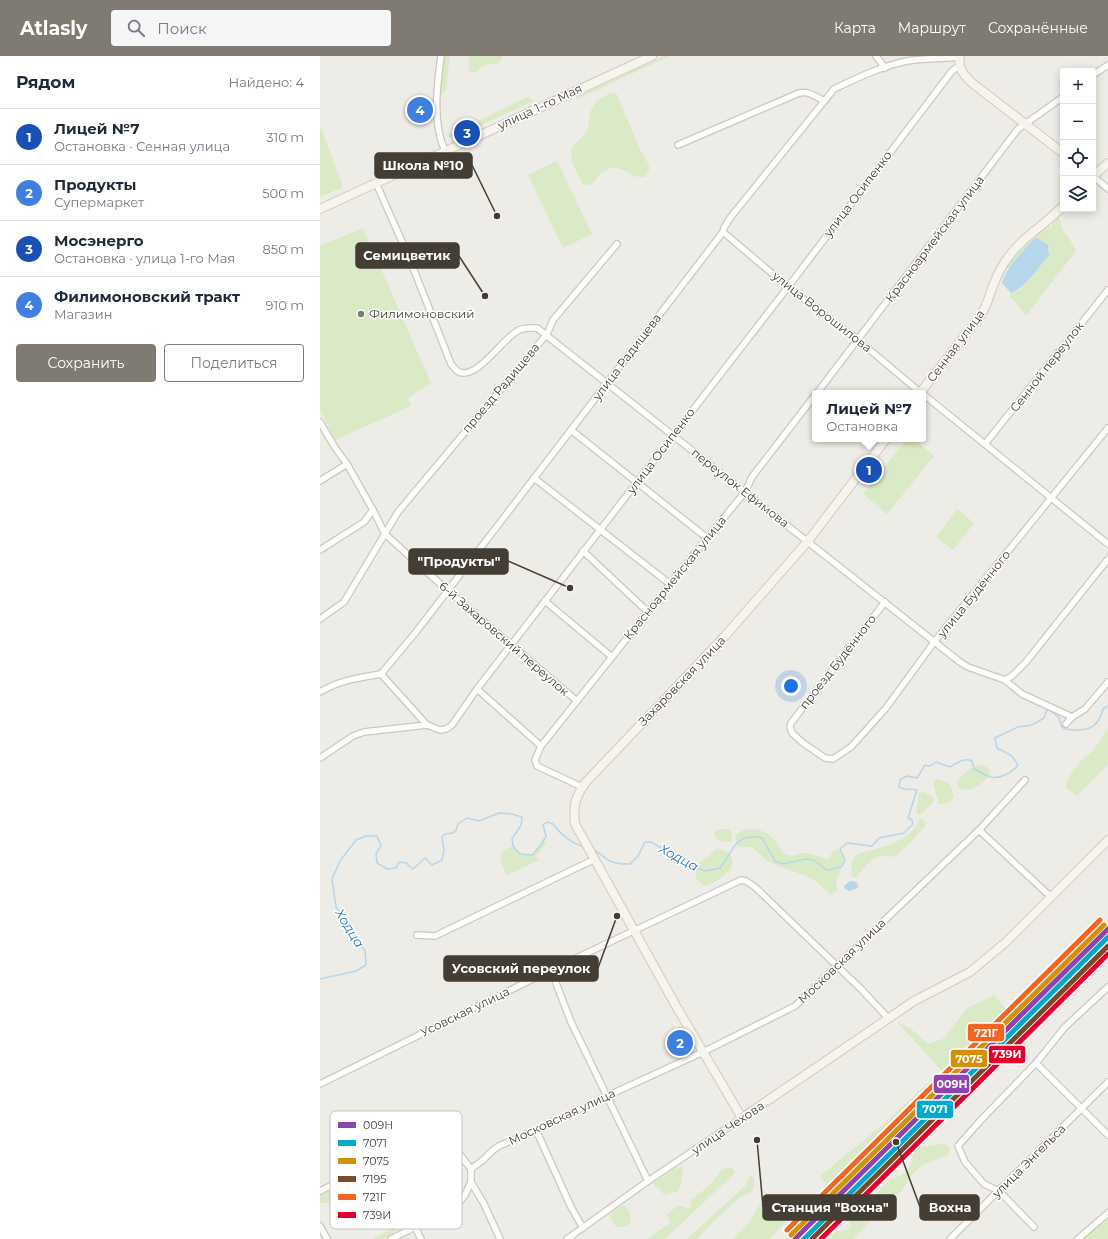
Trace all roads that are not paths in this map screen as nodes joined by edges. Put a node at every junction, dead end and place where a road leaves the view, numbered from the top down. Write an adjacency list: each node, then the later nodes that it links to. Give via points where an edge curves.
1 (441, 56): 13 (street, via 436,110)
2 (652, 56): 13 (street, улица 1-го Мая)
3 (876, 56): 7 (street)
4 (960, 57): 6 (street); 7 (street, улица Радищева, via 907,61)
5 (1108, 65): 8 (street)
6 (959, 66): 11 (street, via 963,75 972,84); 24 (street, улица Осипенко, via 952,71)
7 (885, 68): 10 (street, улица Радищева, via 834,89)
8 (1096, 73)
9 (1060, 99): 11 (street, Красноармейская улица)
10 (824, 101): 12 (street, via 811,93 799,94); 22 (street, улица Радищева, via 730,218)
11 (1025, 124): 14 (street); 27 (street, Красноармейская улица, via 1018,129)
12 (678, 145)
13 (444, 151): 18 (street, улица 1-го Мая)
14 (1060, 151)
15 (1108, 163): 16 (street)
16 (1096, 173)
17 (1096, 179): 19 (street)
18 (376, 183): 20 (street, улица 1-го Мая); 26 (street, via 408,255 451,364 458,372 464,374 474,370 518,330 537,328)
19 (1108, 189)
20 (320, 209)
21 (1060, 209): 31 (street, Сенная улица, via 1014,250 998,274 985,309)
22 (722, 232): 24 (street, улица Ворошилова); 28 (street, улица Радищева)
23 (617, 244): 26 (street, проезд Радищева, via 553,320)
24 (788, 287): 27 (street, улица Ворошилова); 37 (street, улица Осипенко)
25 (1108, 290): 39 (street, Сенной переулок)
26 (547, 334): 28 (street, переулок Ефимова); 48 (street, проезд Радищева, via 398,512)
27 (858, 340): 29 (street, Красноармейская улица); 30 (street, улица Ворошилова)
28 (607, 383): 36 (street, улица Радищева); 37 (street, переулок Ефимова)
29 (819, 390)
30 (917, 390)
31 (923, 390)
32 (926, 397): 39 (street, улица Ворошилова)
33 (812, 400): 44 (street, Красноармейская улица, via 752,477)
34 (320, 422): 40 (street, 6-й Захаровский переулок)
35 (1108, 428): 45 (street, улица Будённого)
36 (570, 430): 41 (street, улица Радищева); 43 (street)
37 (673, 435): 43 (street, улица Осипенко); 44 (street, переулок Ефимова)
38 (884, 442): 50 (street)
39 (986, 444): 45 (street, улица Ворошилова)
40 (347, 464): 42 (street); 46 (street, 6-й Захаровский переулок)
41 (534, 478): 47 (street); 56 (street, улица Радищева)
42 (320, 481)
43 (636, 483): 47 (street, улица Осипенко); 49 (street)
44 (745, 492): 49 (street, Красноармейская улица); 50 (street, переулок Ефимова)
45 (1052, 499): 51 (street, улица Ворошилова); 61 (street, улица Будённого)
46 (373, 510): 48 (street, 6-й Захаровский переулок); 52 (street, via 364,522)
47 (600, 529): 53 (street, улица Осипенко); 55 (street)
48 (385, 534): 56 (street, 6-й Захаровский переулок); 60 (street, проезд Радищева, via 344,602)
49 (707, 538): 55 (street, Красноармейская улица)
50 (808, 541): 58 (street, переулок Ефимова); 77 (street, Захаровская улица, via 725,636)
51 (1108, 544)
52 (320, 550)
53 (583, 551): 57 (street, улица Осипенко); 59 (street)
54 (1108, 559): 65 (street, via 1026,662)
55 (670, 584): 59 (street, Красноармейская улица)
56 (447, 590): 62 (street, 6-й Захаровский переулок); 64 (street, улица Радищева)
57 (545, 601): 62 (street, улица Осипенко); 63 (street)
58 (885, 602): 61 (street, переулок Ефимова); 74 (street, проезд Будённого, via 791,723 792,733 816,753 825,758)
59 (648, 612): 63 (street, Красноармейская улица)
60 (320, 619)
61 (935, 641): 65 (street, переулок Ефимова, via 968,667); 74 (street, улица Будённого, via 866,732)
62 (511, 645): 67 (street, улица Осипенко); 69 (street, 6-й Захаровский переулок)
63 (612, 657): 69 (street, Красноармейская улица)
64 (381, 674): 68 (street, via 345,680); 72 (street)
65 (1005, 680): 70 (street, via 1022,694)
66 (1108, 682): 70 (street, via 1085,709)
67 (477, 689): 72 (street, улица Осипенко, via 452,725 440,730); 73 (street)
68 (320, 692)
69 (577, 701): 73 (street, Красноармейская улица)
70 (1072, 717): 71 (street)
71 (1066, 724)
72 (427, 725): 75 (street, улица Осипенко, via 364,732 353,736)
73 (541, 746): 77 (street, Красноармейская улица, via 535,760 537,766)
74 (837, 757)
75 (320, 758)
76 (1025, 780): 78 (street, Московская улица)
77 (582, 787): 80 (street, Захаровская улица, via 574,807 575,824)
78 (979, 830): 81 (street); 84 (street, Московская улица)
79 (1108, 840): 81 (street, улица Чехова)
80 (593, 856): 82 (street, Захаровская улица); 83 (street, via 435,936)
81 (1051, 897): 87 (street, улица Чехова, via 1006,942 970,972 914,1001)
82 (634, 930): 84 (street, Усовская улица, via 741,880 755,887); 85 (street, Усовская улица); 88 (street, Захаровская улица)
83 (417, 935)
84 (838, 966): 87 (street); 88 (street, Московская улица, via 795,1006)
85 (551, 970): 91 (street, Усовская улица); 92 (street, via 571,1022)
86 (1108, 988): 89 (street, via 1065,1027)
87 (889, 1018): 94 (street, улица Чехова)
88 (703, 1052): 92 (street, Московская улица); 94 (street, Захаровская улица)
89 (1036, 1063): 93 (street); 103 (street, via 958,1146 965,1162 984,1184)
90 (1108, 1082): 93 (street, улица Энгельса)
91 (320, 1084)
92 (607, 1096): 95 (street, Московская улица); 99 (street)
93 (1082, 1109): 96 (street); 103 (street, улица Энгельса)
94 (742, 1118): 99 (street, улица Чехова)
95 (536, 1130): 98 (street, Московская улица, via 499,1146); 108 (street, via 571,1208)
96 (1108, 1134)
97 (462, 1157): 98 (street)
98 (471, 1169): 100 (street)
99 (648, 1181): 108 (street, улица Чехова)
100 (471, 1182): 104 (street); 114 (street)
101 (330, 1186): 102 (street)
102 (320, 1191)
103 (999, 1191): 107 (street); 116 (street, улица Энгельса)
104 (462, 1199)
105 (1108, 1213): 117 (street)
106 (320, 1226): 111 (street)
107 (1034, 1227)
108 (583, 1228): 115 (street, улица Чехова)
109 (411, 1229): 112 (street)
110 (416, 1229): 113 (street)
111 (327, 1239)
112 (391, 1239)
113 (421, 1239)
114 (500, 1239)
115 (567, 1239)
116 (950, 1239)
117 (1078, 1239)

